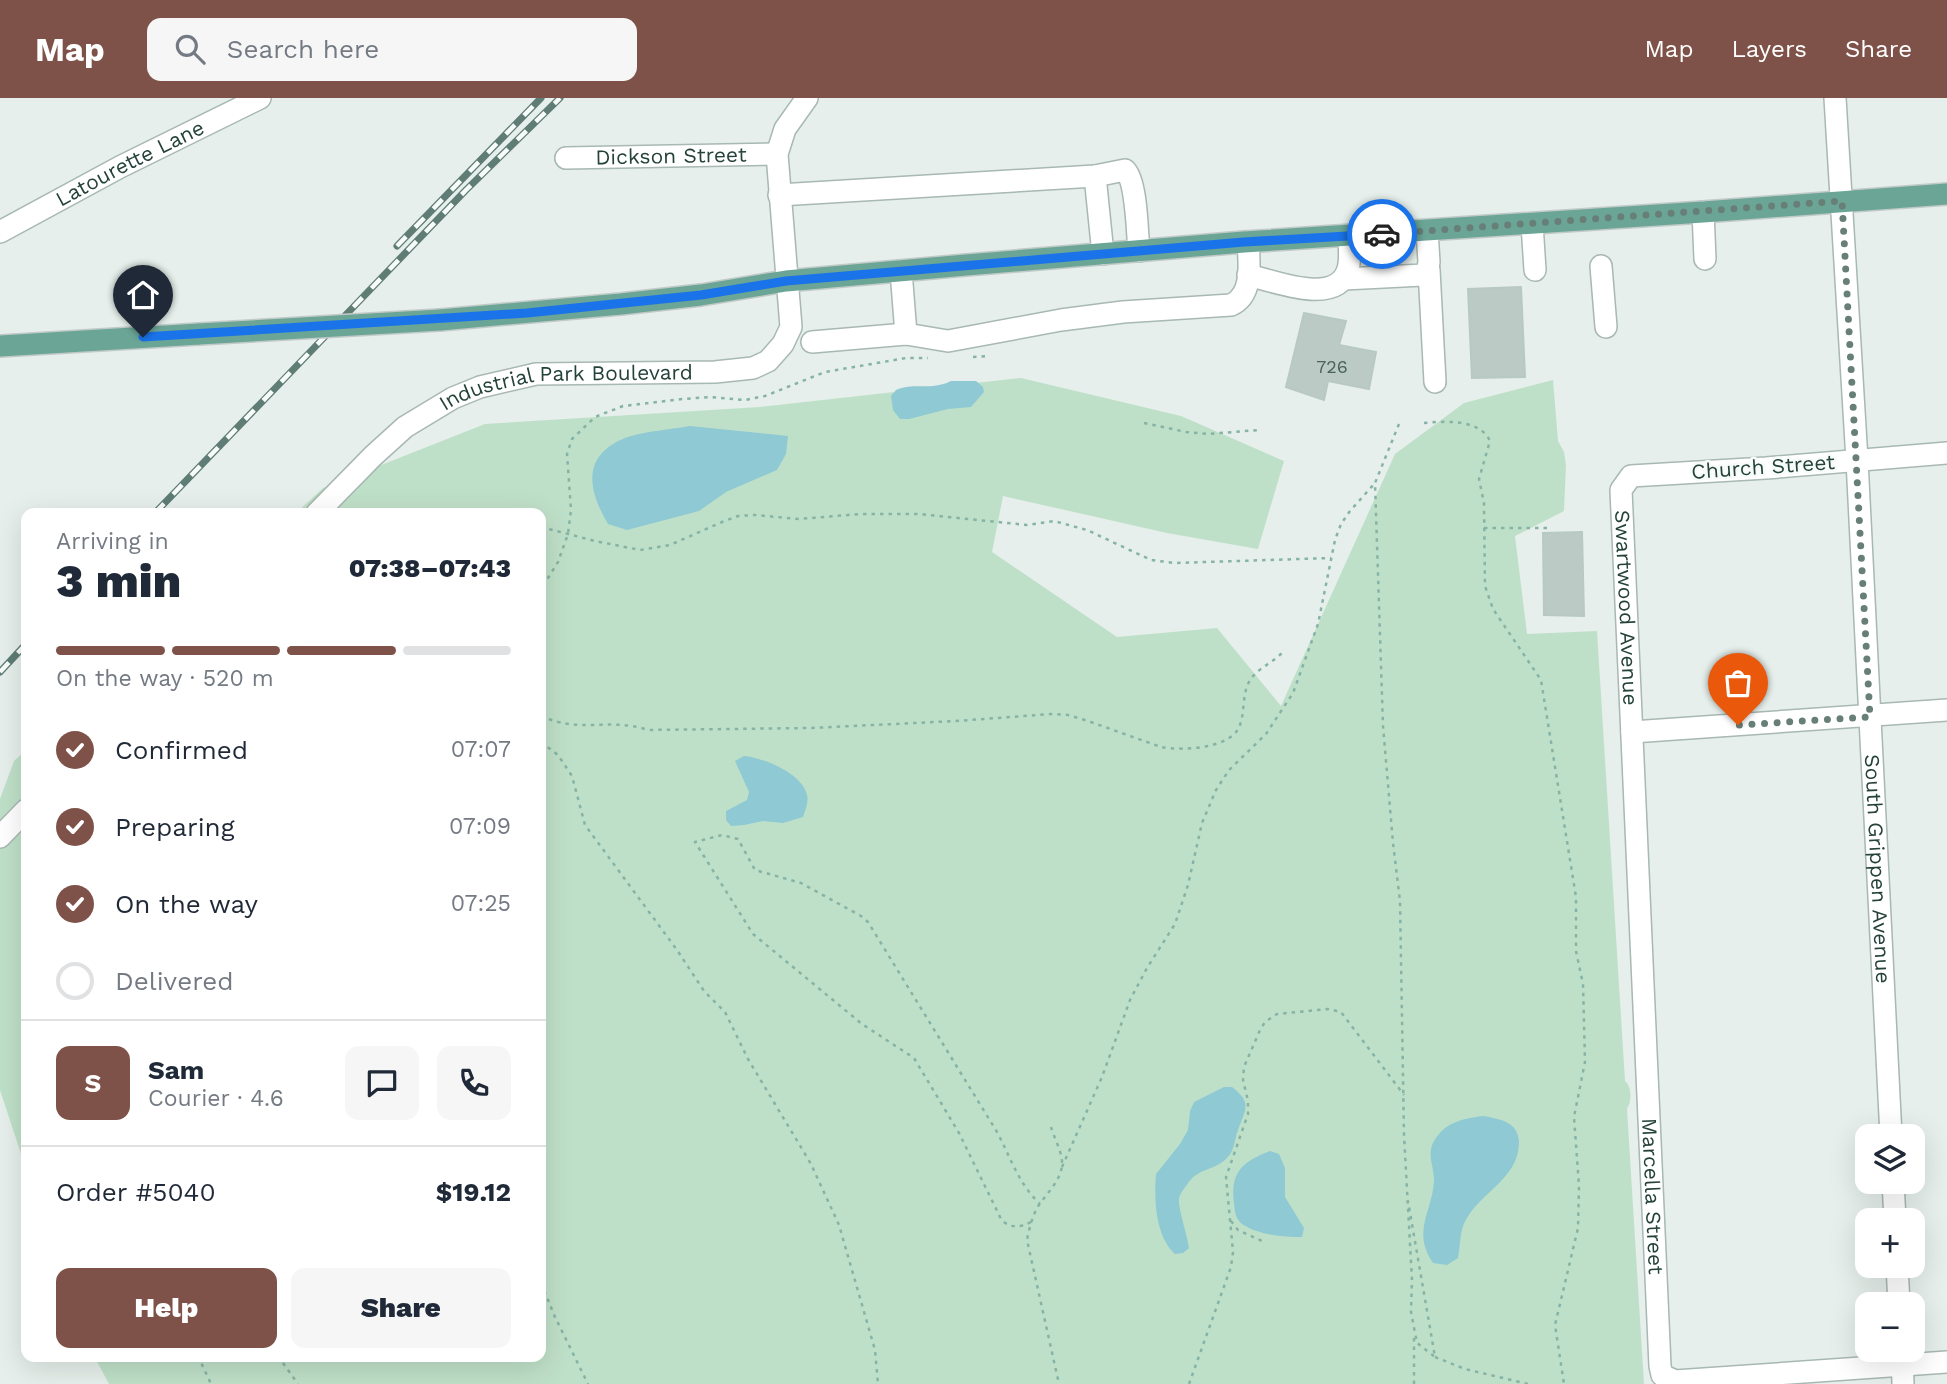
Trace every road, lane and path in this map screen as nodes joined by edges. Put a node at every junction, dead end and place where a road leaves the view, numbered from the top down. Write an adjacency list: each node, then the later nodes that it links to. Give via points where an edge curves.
1 (260, 98): 13 (street, Latourette Lane)
2 (807, 98): 4 (street, Dickson Street, via 785,128)
3 (1835, 98): 9 (street, South Grippen Avenue)
4 (777, 154): 5 (street, Dickson Street); 8 (street, Dickson Street)
5 (566, 158)
6 (1095, 176): 8 (street); 16 (street, via 1117,170 1129,173); 17 (street)
7 (1947, 194): 9 (main road)
8 (779, 195): 25 (street, Dickson Street)
9 (1842, 201): 10 (main road); 39 (street, South Grippen Avenue)
10 (1703, 212): 11 (main road); 18 (street)
11 (1532, 224): 12 (main road); 21 (street)
12 (1427, 231): 14 (main road); 20 (street)
13 (0, 232)
14 (1349, 236): 15 (main road); 24 (street)
15 (1248, 242): 16 (main road); 23 (street)
16 (1139, 251): 17 (main road)
17 (1103, 254): 22 (main road)
18 (1705, 259)
19 (1601, 265): 26 (street)
20 (1429, 270): 24 (street, via 1423,275); 33 (street)
21 (1535, 270)
22 (901, 271): 25 (main road); 27 (street)
23 (1248, 275): 24 (street, via 1317,291 1333,288); 27 (street, via 1242,297 1231,305 1123,312 948,341)
24 (1343, 279)
25 (786, 281): 29 (main road, bridge, via 687,296 440,320); 42 (street, Industrial Park Boulevard, via 791,327 768,361 753,368 715,372 536,374 480,387 405,427)
26 (1606, 327)
27 (906, 334): 28 (street)
28 (813, 342)
29 (0, 346)
30 (990, 356): 31 (path)
31 (962, 357)
32 (935, 358): 46 (path, via 906,358 825,372 746,400 682,398 623,406 595,417 572,439 567,454)
33 (1435, 382)
34 (1144, 423): 37 (path, via 1208,434)
35 (1423, 423): 44 (path, via 1458,423 1487,433 1489,449 1479,479)
36 (1399, 424): 40 (path)
37 (1259, 430)
38 (1947, 453): 39 (street, Church Street)
39 (1857, 460): 41 (street, Church Street, via 1631,476); 51 (street, South Grippen Avenue)
40 (1375, 483): 47 (path, via 1341,524); 57 (path, via 1383,726 1400,901)
41 (1624, 484): 53 (street, Swartwood Avenue)
42 (322, 508)
43 (546, 528): 46 (path)
44 (1484, 528): 45 (path); 81 (path, via 1485,586 1493,609 1541,680 1576,897 1585,1062 1574,1116 1578,1228 1556,1325)
45 (1549, 528)
46 (568, 534): 47 (path, via 640,550 670,545 738,516 799,519 919,514 1027,525 1073,524 1152,560 1175,563); 48 (path)
47 (1331, 558): 60 (path, via 1318,624 1293,693 1266,734 1216,790 1202,823 1175,924 1130,1000)
48 (546, 580)
49 (1282, 653): 52 (path, via 1250,679 1234,735 1226,741 1174,749 1068,715 1051,714 656,730 615,724 571,726)
50 (1947, 710): 51 (street)
51 (1870, 717): 53 (street); 58 (street, South Grippen Avenue)
52 (546, 719)
53 (1632, 732): 72 (street, Marcella Street, via 1662,1375 1675,1381)
54 (546, 746): 76 (path, via 572,776 584,825 704,991 725,1012 811,1164 842,1235 874,1350)
55 (21, 815): 56 (street)
56 (0, 837)
57 (1404, 1095): 61 (path); 63 (path, via 1341,1012 1291,1011 1265,1022 1244,1067 1248,1114 1226,1177)
58 (1890, 1124)
59 (1051, 1127): 60 (path)
60 (1062, 1167): 62 (path)
61 (1408, 1201): 67 (path); 68 (path)
62 (1040, 1204): 64 (path); 64 (path, via 1013,1170 997,1132 868,922 801,883 755,870 738,839 722,835 695,842 753,934 862,1024 914,1058 959,1133 1002,1221 1011,1227)
63 (1229, 1218): 65 (path, via 1238,1230); 78 (path, via 1231,1267)
64 (1031, 1222): 77 (path, via 1027,1240)
65 (1262, 1241)
66 (546, 1295): 75 (path)
67 (1414, 1330): 68 (path, via 1417,1343); 79 (path)
68 (1435, 1357): 80 (path)
69 (201, 1362): 73 (path)
70 (282, 1362): 74 (path)
71 (1947, 1362): 72 (street, Marcella Street)
72 (1902, 1366)
73 (211, 1384)
74 (298, 1384)
75 (589, 1384)
76 (878, 1384)
77 (1059, 1384)
78 (1189, 1384)
79 (1413, 1384)
80 (1528, 1384)
81 (1564, 1384)

